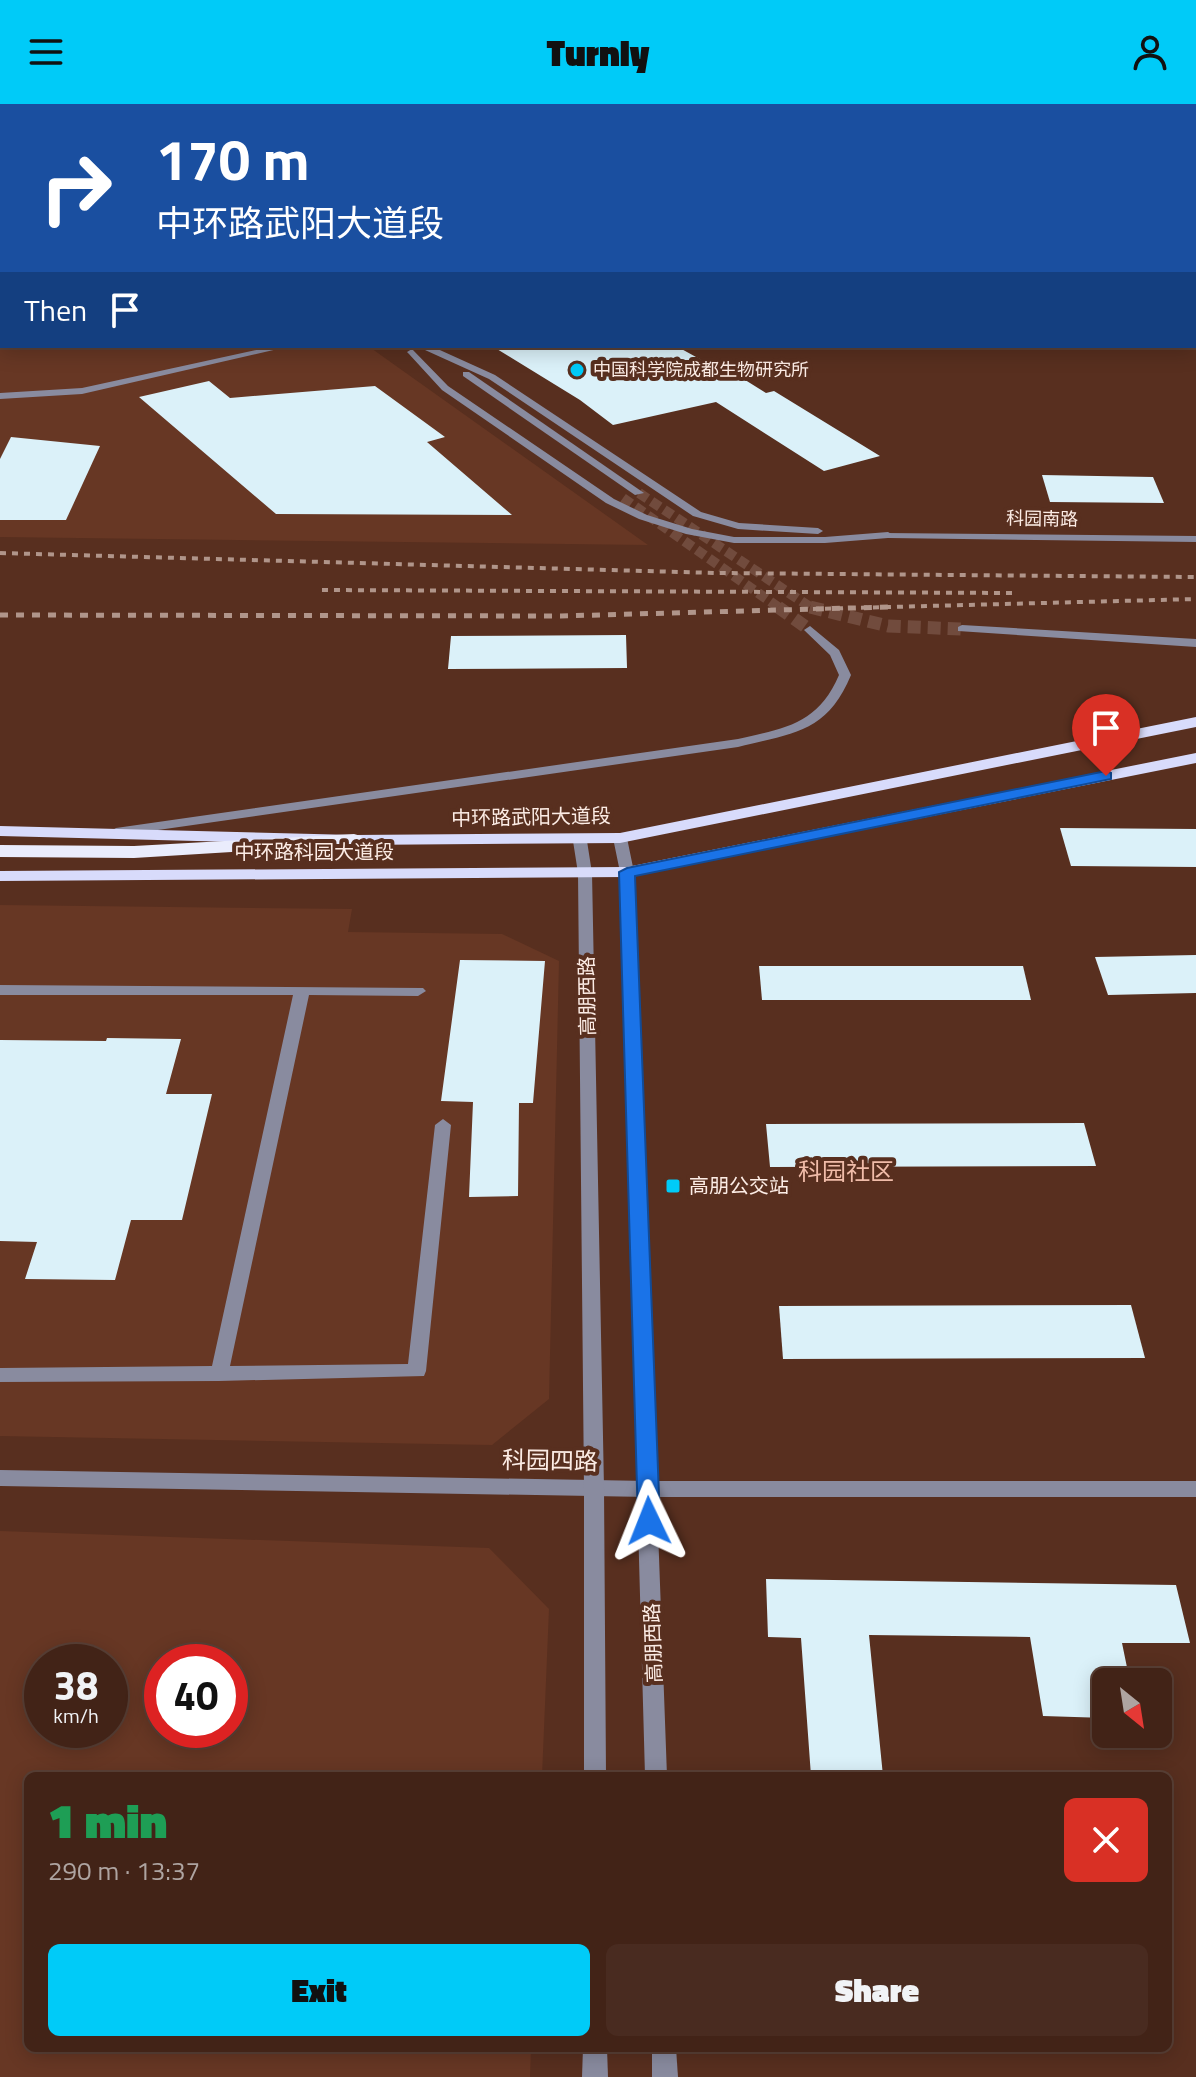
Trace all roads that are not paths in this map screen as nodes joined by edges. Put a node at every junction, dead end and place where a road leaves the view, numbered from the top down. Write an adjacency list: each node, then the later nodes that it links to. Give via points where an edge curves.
1 (277, 348): 5 (street, via 82,391)
2 (428, 348): 7 (street)
3 (429, 348): 6 (street, via 492,377)
4 (407, 349): 8 (street); 9 (street, via 445,388)
5 (0, 396)
6 (658, 490): 9 (street, via 634,503); 10 (street, via 697,514 738,526)
7 (639, 493)
8 (623, 498)
9 (610, 501): 10 (street, via 670,527 734,540)
10 (888, 535): 11 (street, 科园南路)
11 (1196, 539)
12 (962, 629): 14 (street)
13 (810, 630): 18 (street, via 835,653 845,675 838,697 824,714 790,730 709,747)
14 (1196, 643)
15 (1196, 722): 19 (main road, 中环路武阳大道段)
16 (1196, 758): 23 (main road)
17 (0, 831): 18 (main road, 中环路武阳大道段)
18 (116, 832): 20 (main road, 中环路武阳大道段)
19 (620, 838): 21 (main road, 中环路武阳大道段); 23 (street, 高朋西路)
20 (354, 840): 21 (main road, 中环路武阳大道段); 22 (highway, via 134,852)
21 (580, 841): 24 (street, 高朋西路)
22 (0, 851)
23 (627, 872): 24 (main road, 中环路科园大道段); 34 (street, 高朋西路)
24 (585, 873): 25 (main road, 中环路科园大道段); 33 (street, 高朋西路)
25 (0, 876)
26 (0, 990): 27 (street)
27 (302, 991): 28 (street); 30 (street)
28 (418, 991)
29 (443, 1125): 30 (street, via 417,1371)
30 (219, 1374): 31 (street)
31 (0, 1375)
32 (0, 1478): 33 (street, 科园四路)
33 (594, 1488): 34 (street, 科园四路); 36 (street, 高朋西路)
34 (648, 1489): 35 (street, 科园四路); 37 (street, 高朋西路)
35 (1196, 1489)
36 (595, 1772)
37 (656, 1772)
38 (595, 2052): 40 (street)
39 (664, 2052): 41 (street)
40 (595, 2077)
41 (665, 2077)

